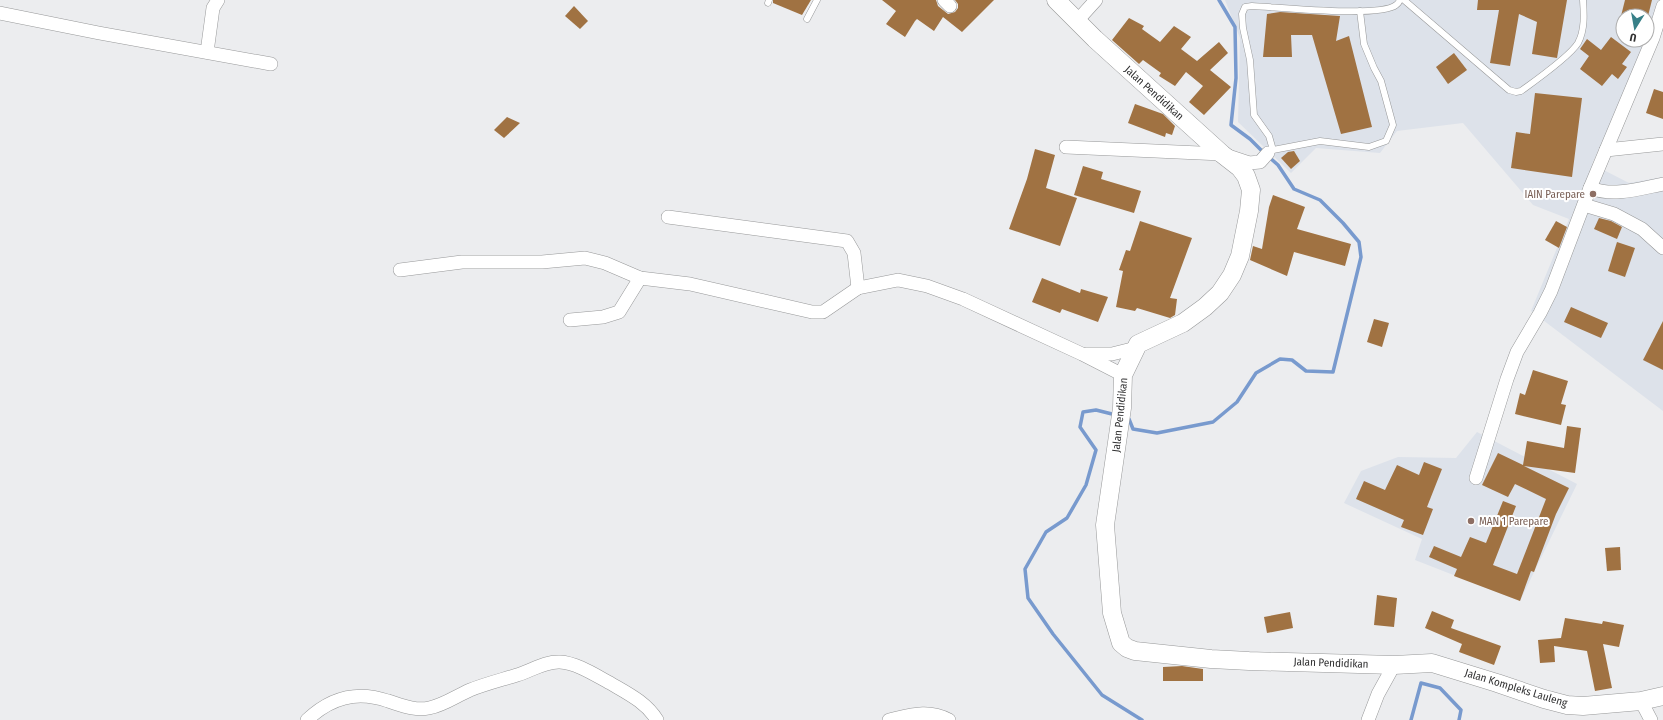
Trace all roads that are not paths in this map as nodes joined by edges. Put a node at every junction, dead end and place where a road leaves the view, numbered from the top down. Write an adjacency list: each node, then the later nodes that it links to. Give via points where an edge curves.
1 (218, 0): 14 (street, via 213,8)
2 (817, 0): 11 (lane)
3 (1056, 0): 12 (street, Jalan Pendidikan)
4 (1096, 0): 12 (street)
5 (1400, 0): 9 (lane, via 1397,5 1390,8)
6 (1404, 0): 7 (lane, via 1509,90 1516,92 1521,91 1563,58 1577,44 1583,24)
7 (1583, 0)
8 (1663, 6): 13 (street)
9 (1360, 11): 20 (lane, via 1364,44 1381,81 1393,125 1386,141 1369,147 1320,142); 20 (lane, via 1252,6 1245,8 1242,14 1243,28 1250,60 1254,115 1269,136)
10 (0, 13): 14 (street)
11 (807, 19)
12 (1077, 21): 19 (street, Jalan Pendidikan)
13 (1658, 42): 18 (street)
14 (207, 52): 15 (street)
15 (271, 64)
16 (1663, 144): 18 (street)
17 (1066, 147): 19 (street)
18 (1606, 150): 22 (street)
19 (1222, 154): 20 (street, via 1249,163); 30 (street, Jalan Pendidikan, via 1240,168 1251,190 1240,256 1220,293 1183,323 1138,344)
20 (1267, 155)
21 (1663, 184): 22 (street, via 1618,193 1600,192)
22 (1590, 188): 23 (street)
23 (1584, 206): 25 (street, via 1614,214 1635,225); 33 (street, via 1551,291 1517,352)
24 (668, 217): 28 (street, via 848,242 854,253)
25 (1663, 248)
26 (400, 270): 27 (street, via 462,262 542,262 585,258 605,262)
27 (640, 278): 28 (street, via 690,284 812,312 823,312); 29 (street, via 619,312 604,317)
28 (858, 288): 31 (street, via 898,280 927,286 963,299)
29 (570, 320)
30 (1136, 348): 31 (street, via 1112,354); 32 (street, Jalan Pendidikan)
31 (1082, 354): 32 (street)
32 (1123, 375): 34 (street, Jalan Pendidikan, via 1122,408 1106,525 1112,613 1121,643 1135,651 1211,659)
33 (1476, 478)
34 (1394, 665): 36 (street, Jalan Kompleks Lauleng, via 1432,663 1567,705); 41 (street, via 1378,694)
35 (1663, 696): 36 (street, Jalan Kompleks Lauleng)
36 (1641, 701): 42 (street)
37 (307, 720): 38 (street, via 330,703 348,696 368,696 418,709 428,709 482,686 550,662 562,662 582,668 633,696 647,707)
38 (657, 720)
39 (889, 720): 40 (street, via 917,714 935,714)
40 (949, 720)
41 (1368, 720)
42 (1651, 720)

